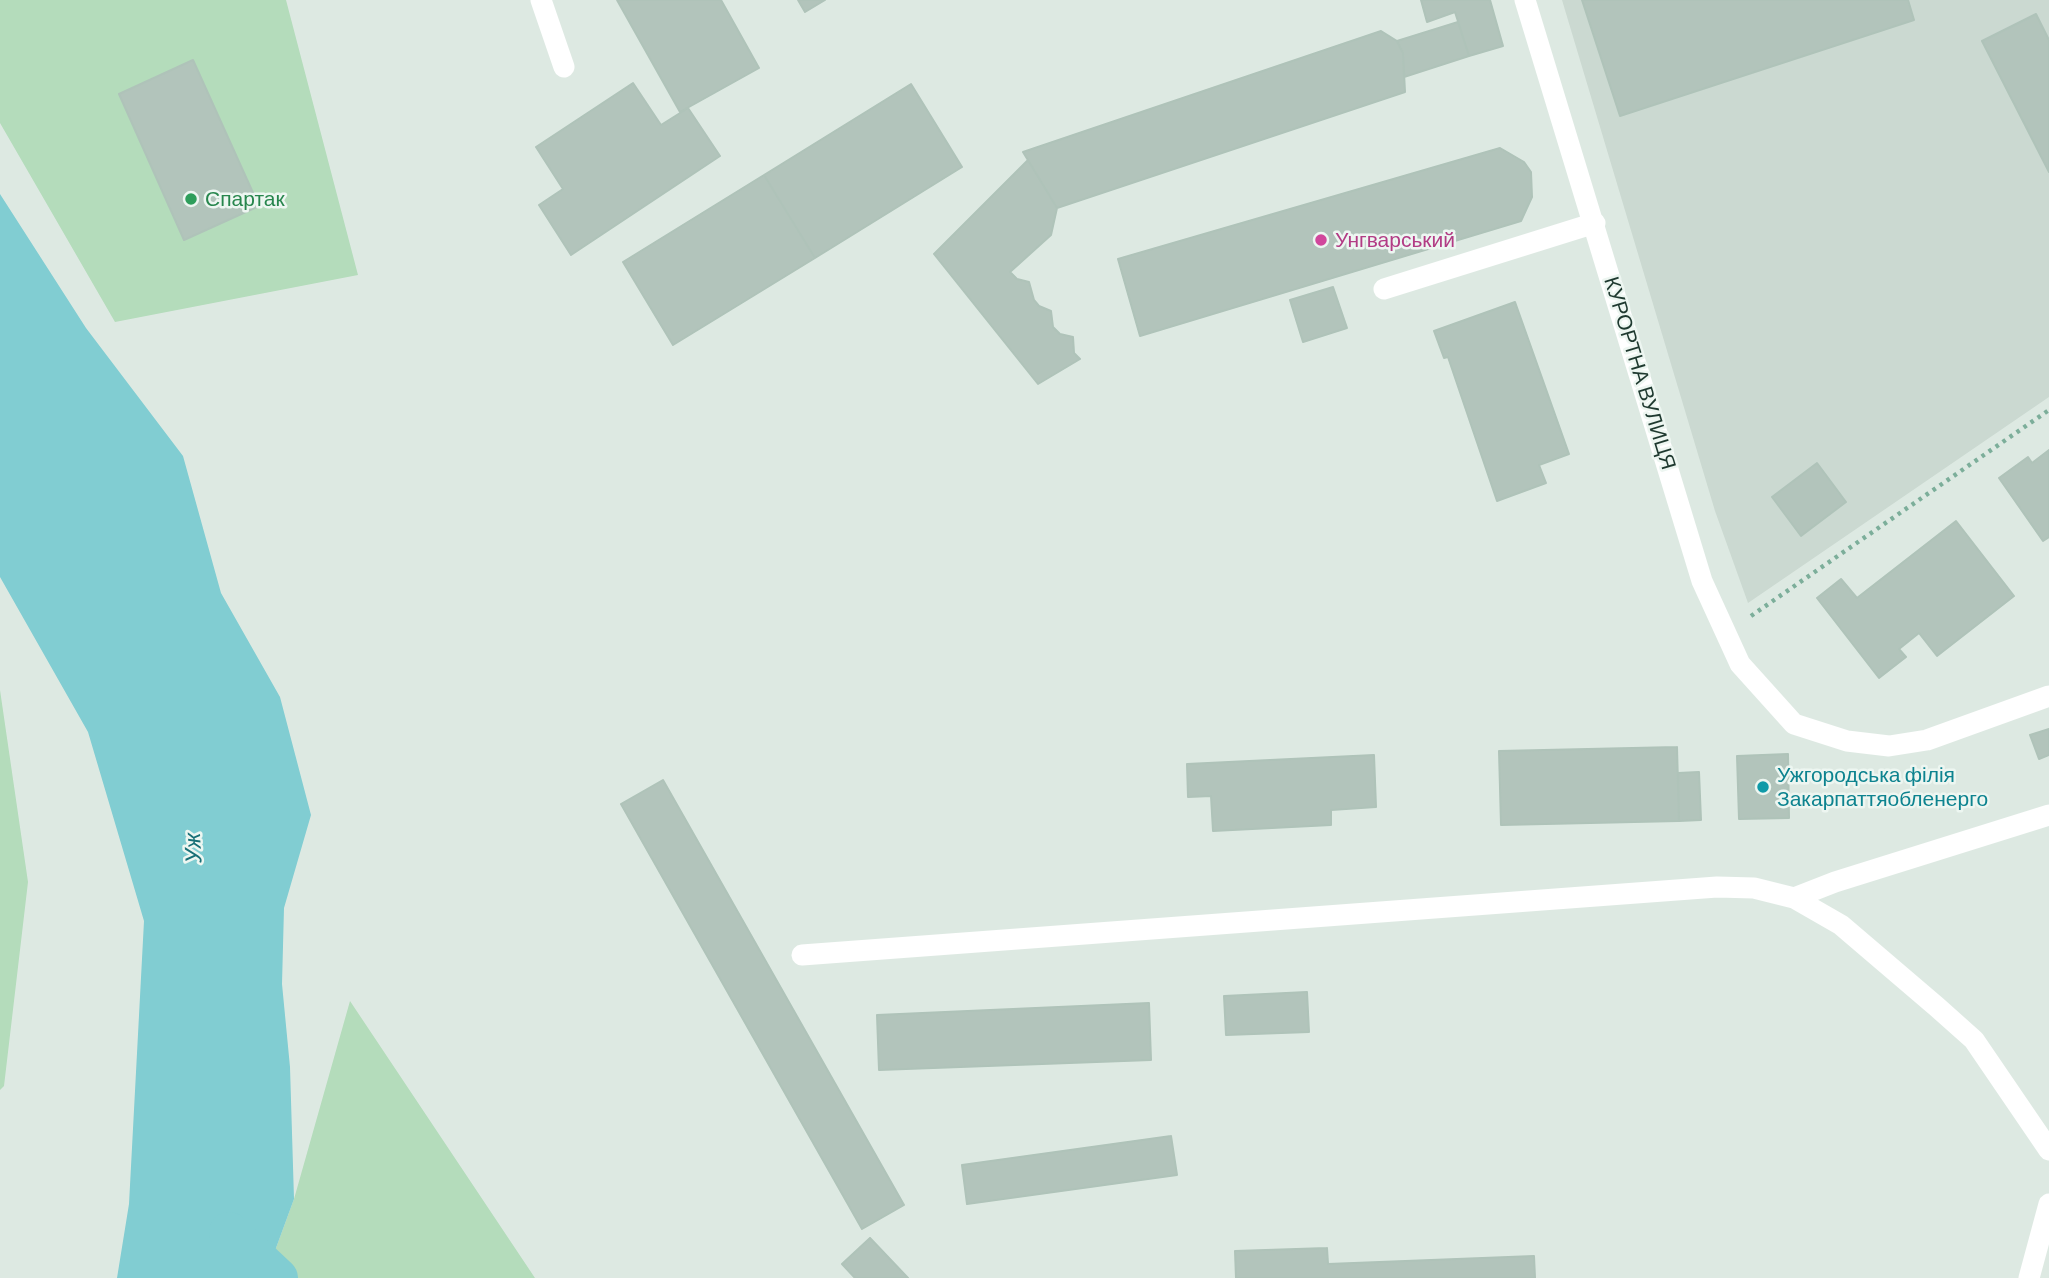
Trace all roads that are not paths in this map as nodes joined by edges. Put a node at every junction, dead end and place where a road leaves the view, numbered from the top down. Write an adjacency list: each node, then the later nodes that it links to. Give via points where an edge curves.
1 (541, 0): 3 (street)
2 (1525, 0): 4 (street, КУРОРТНА ВУЛИЦЯ)
3 (564, 67)
4 (1595, 223): 5 (street); 6 (street, КУРОРТНА ВУЛИЦЯ, via 1702,581 1726,639 1755,684 1794,724 1847,741 1889,746 1927,740)
5 (1384, 289)
6 (2049, 696)
7 (2049, 814): 8 (street)
8 (1794, 898): 9 (street, via 1754,888 1717,887); 10 (street, via 1841,925 1974,1040)
9 (802, 955)
10 (2049, 1150)
11 (2049, 1203): 12 (street)
12 (2029, 1278)

